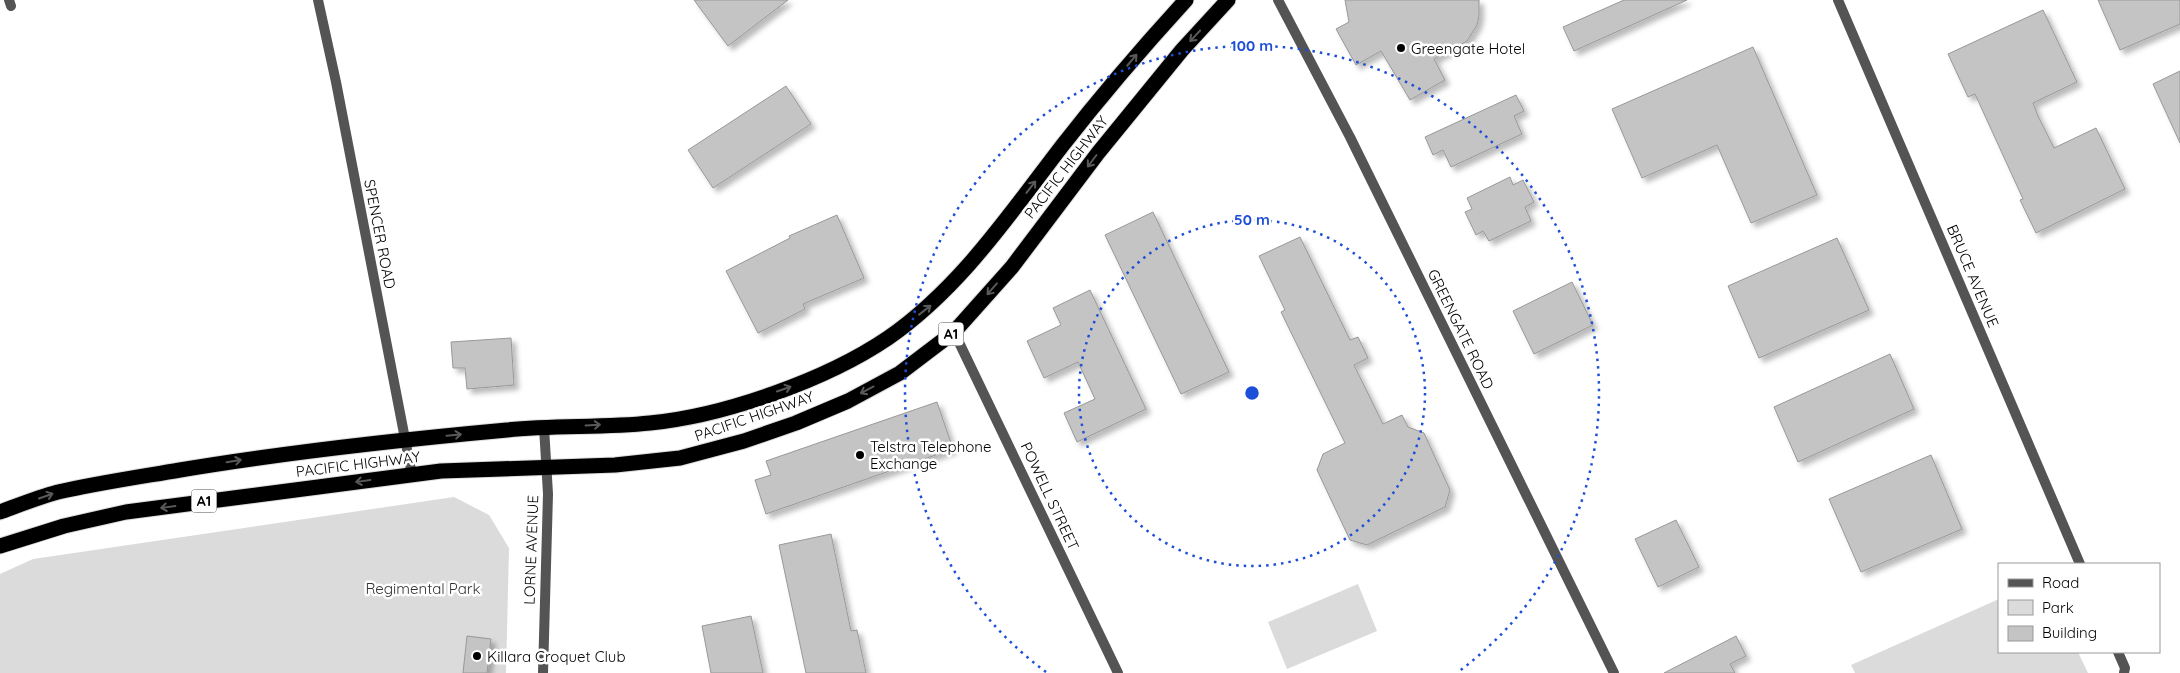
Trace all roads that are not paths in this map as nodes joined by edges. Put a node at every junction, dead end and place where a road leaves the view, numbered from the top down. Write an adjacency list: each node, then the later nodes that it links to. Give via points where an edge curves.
1 (318, 0): 8 (street, SPENCER ROAD)
2 (1186, 0): 7 (highway, PACIFIC HIGHWAY / A1, one-way to 2, via 647,423 711,413 834,369 886,340 930,306 962,274 1148,41)
3 (1228, 0): 6 (highway, PACIFIC HIGHWAY / A1, one-way to 6, via 1182,50 1098,153 1012,267)
4 (1278, 0): 17 (street, GREENGATE ROAD, via 1350,137)
5 (1838, 0): 13 (street, BRUCE AVENUE)
6 (954, 332): 9 (highway, PACIFIC HIGHWAY / A1, one-way to 9, via 900,372 848,401 744,441 648,463); 16 (street, POWELL STREET)
7 (544, 427): 8 (highway, PACIFIC HIGHWAY / A1, one-way to 7); 9 (street, LORNE AVENUE)
8 (406, 439): 10 (street, SPENCER ROAD); 11 (highway, PACIFIC HIGHWAY / A1, one-way to 8, via 55,493 99,484 283,453)
9 (547, 466): 10 (highway, PACIFIC HIGHWAY / A1); 15 (street, LORNE AVENUE)
10 (412, 475): 12 (highway, PACIFIC HIGHWAY / A1, one-way to 12, via 126,512 64,526)
11 (0, 512)
12 (0, 546)
13 (2080, 563)
14 (2118, 653): 18 (street)
15 (543, 673)
16 (1118, 673)
17 (1614, 673)
18 (2124, 673)

